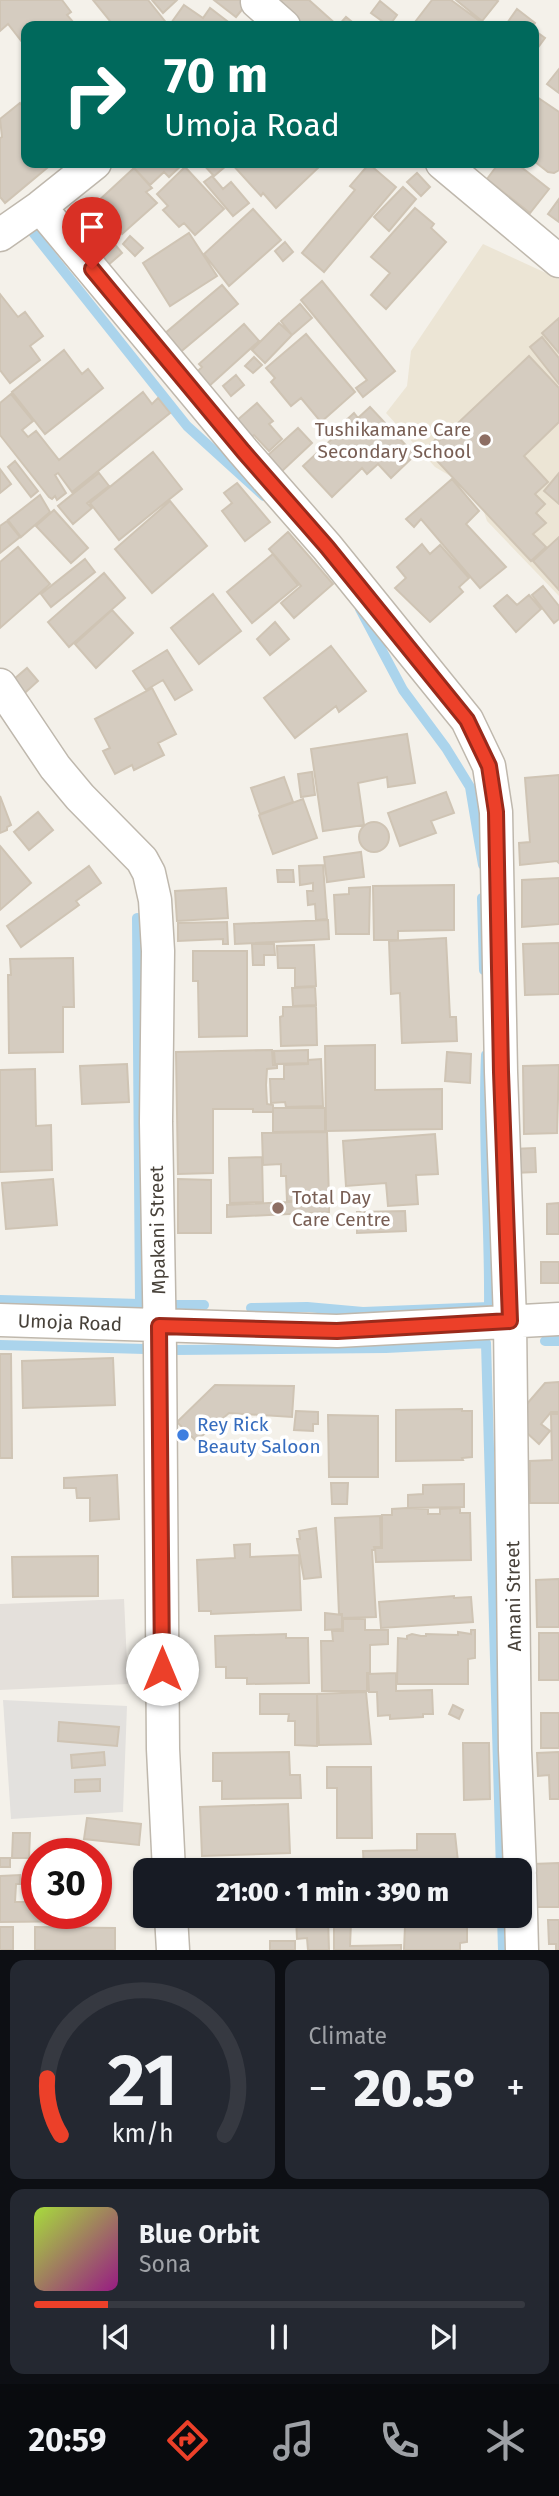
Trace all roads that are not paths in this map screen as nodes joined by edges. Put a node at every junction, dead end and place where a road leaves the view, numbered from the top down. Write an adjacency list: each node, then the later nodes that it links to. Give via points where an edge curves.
1 (252, 9): 2 (street)
2 (275, 21)
3 (89, 168): 5 (street)
4 (448, 168): 7 (street)
5 (40, 207): 6 (street); 11 (street, Amani Street, via 467,720 489,766 496,812)
6 (0, 234)
7 (559, 261)
8 (0, 685): 12 (street, Mpakani Street, via 55,767 133,849 149,873 158,951)
9 (559, 1319): 11 (street, Umoja Road)
10 (0, 1320): 12 (street, Umoja Road)
11 (510, 1321): 12 (street, Umoja Road, via 337,1331); 14 (street, Amani Street)
12 (159, 1326): 13 (street, Mpakani Street)
13 (168, 1858)
14 (519, 1858)
15 (172, 1928): 17 (street)
16 (521, 1928): 18 (street, Amani Street)
17 (173, 1950)
18 (522, 1950)

